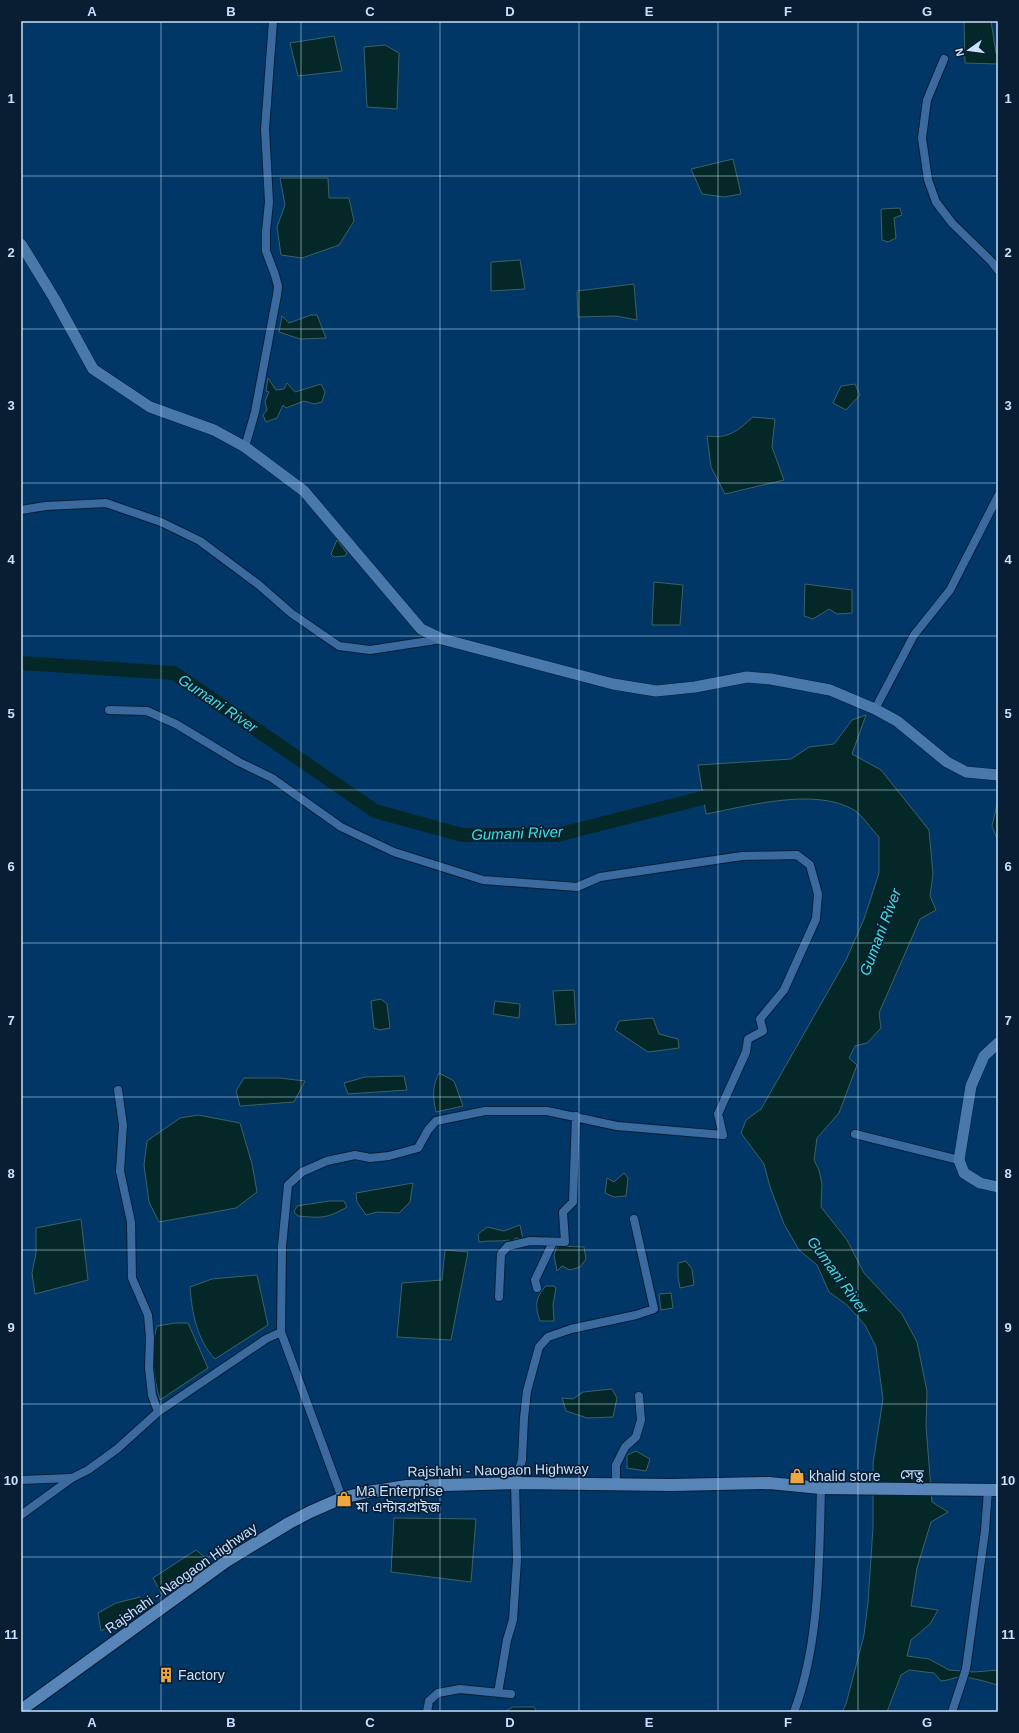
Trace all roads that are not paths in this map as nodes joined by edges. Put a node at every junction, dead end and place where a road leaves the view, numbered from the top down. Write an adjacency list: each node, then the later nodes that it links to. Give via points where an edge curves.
1 (273, 21): 5 (street, via 265,129 269,202 266,251 277,290 255,412)
2 (944, 59): 4 (street, via 927,100 922,138 928,180 936,202 952,223)
3 (21, 244): 5 (street, via 93,369 150,407 214,430)
4 (998, 270)
5 (245, 448): 8 (street, via 304,491 421,629)
6 (998, 496): 9 (street, via 950,590 914,636)
7 (21, 510): 8 (street, via 46,506 106,504 161,522 200,541 339,646 370,650)
8 (442, 638): 9 (street, via 613,684 656,691 695,688 747,677 771,679 830,690)
9 (875, 709): 11 (street, via 897,721 947,762 966,772)
10 (109, 710): 14 (street, via 147,711 176,724 239,762 272,778 341,827 394,852 483,880 577,887 600,877 742,856 797,855 810,865 818,894 816,919 784,990 760,1019 763,1031 748,1040 746,1052 718,1114 723,1135 617,1126)
11 (998, 775)
12 (998, 1043): 16 (street, via 984,1056 971,1086)
13 (118, 1090): 24 (street, via 123,1125 120,1171 130,1222 132,1278 148,1315 149,1368 152,1395)
14 (576, 1116): 19 (street, via 573,1202 563,1212 565,1242); 22 (street, via 548,1111 485,1111 436,1121 418,1148 377,1158 355,1155 327,1161 302,1172 288,1185 282,1246)
15 (855, 1134): 16 (street)
16 (959, 1160): 17 (street, via 964,1173 980,1183)
17 (998, 1187)
18 (634, 1219): 27 (street, via 654,1309 571,1328 548,1337 539,1346 527,1391 522,1460)
19 (553, 1242): 20 (street, via 535,1280); 21 (street, via 530,1241 508,1246 501,1254)
20 (537, 1288)
21 (499, 1297)
22 (281, 1332): 24 (street); 32 (street)
23 (639, 1396): 28 (street, via 641,1420 636,1437 625,1447 616,1465)
24 (158, 1412): 25 (street, via 117,1450)
25 (72, 1478): 26 (street); 33 (street)
26 (21, 1480)
27 (515, 1483): 28 (main road, Rajshahi - Naogaon Highway); 32 (main road, Rajshahi - Naogaon Highway, via 407,1486); 34 (street, via 517,1560 513,1620)
28 (616, 1484): 29 (main road, Rajshahi - Naogaon Highway, via 769,1482)
29 (821, 1488): 30 (main road, Rajshahi - Naogaon Highway); 38 (street, via 814,1634)
30 (849, 1488): 31 (main road, সেতু)
31 (993, 1490): 39 (street, via 964,1680)
32 (342, 1498): 36 (main road, Rajshahi - Naogaon Highway, via 289,1523 228,1560)
33 (21, 1515)
34 (498, 1693): 35 (street); 37 (street, via 460,1689 438,1693 428,1701)
35 (511, 1694)
36 (21, 1710)
37 (427, 1712)
38 (794, 1712)
39 (952, 1712)

